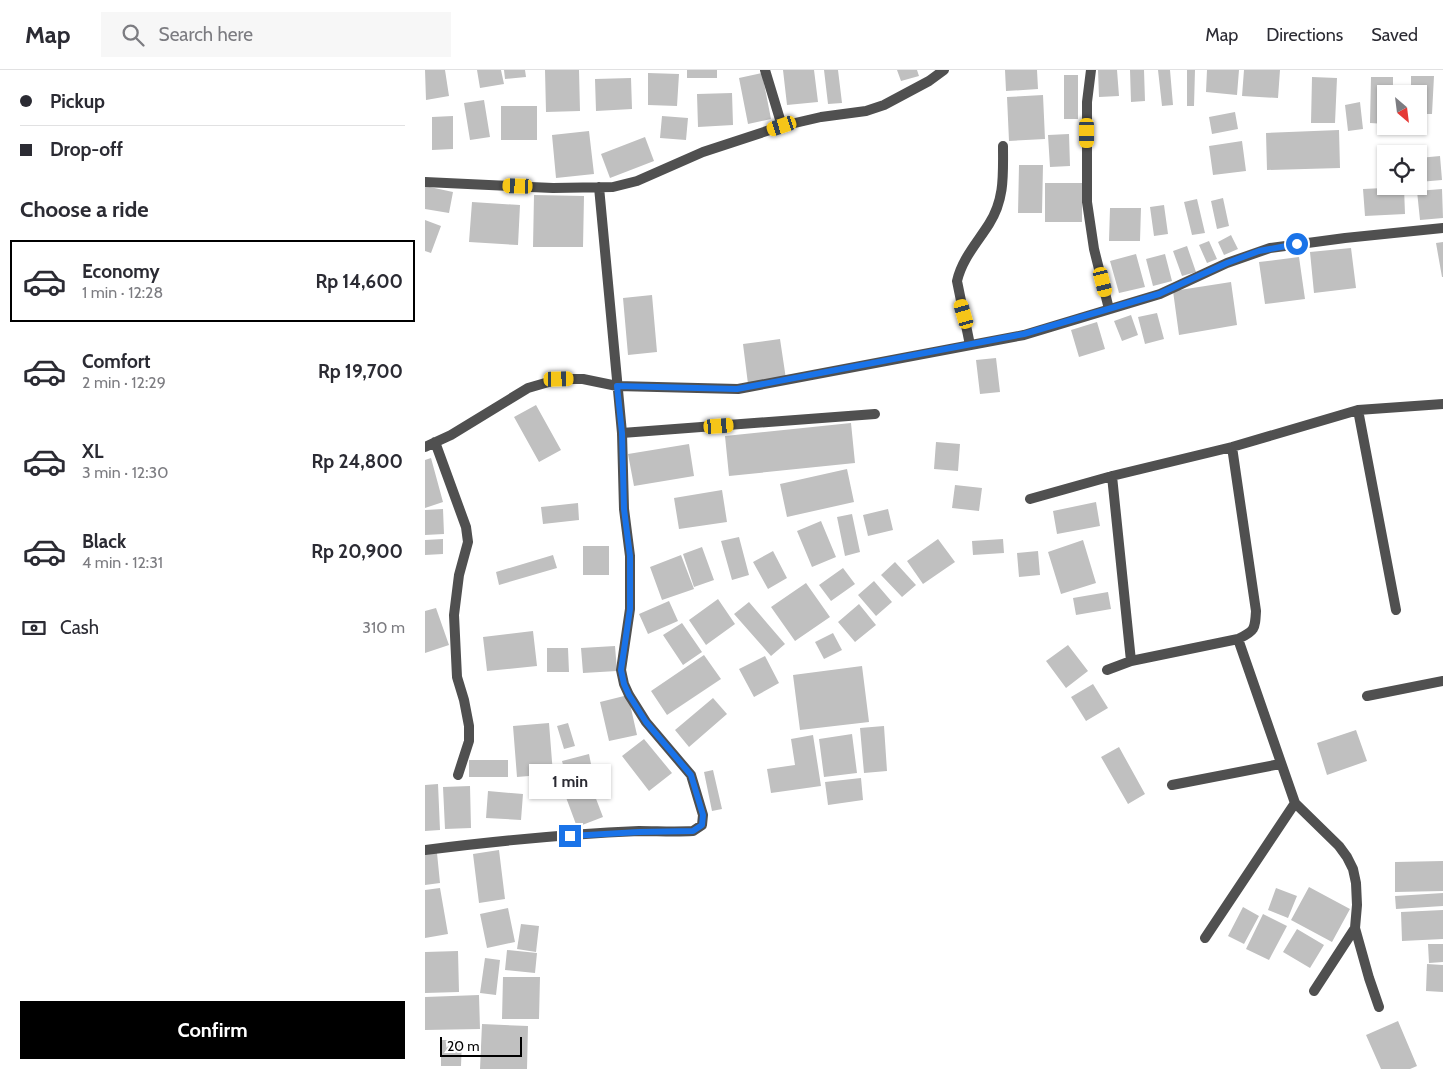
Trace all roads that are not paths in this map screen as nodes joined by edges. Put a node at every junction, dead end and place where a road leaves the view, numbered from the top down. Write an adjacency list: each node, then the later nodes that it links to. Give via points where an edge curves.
1 (765, 70): 4 (street)
2 (944, 70): 4 (street, via 884,105)
3 (1091, 70): 9 (street, via 1087,102 1087,202)
4 (782, 126): 7 (street, via 703,152 637,181)
5 (1003, 146): 10 (street, via 1003,191 990,223 970,249 957,281)
6 (425, 182): 7 (street)
7 (599, 187): 11 (street)
8 (1443, 228): 9 (street, via 1270,248 1227,263 1159,294)
9 (1109, 309): 10 (street)
10 (970, 346): 11 (street, via 737,389)
11 (617, 386): 15 (street); 16 (street, via 583,379 543,383 528,388)
12 (1443, 404): 13 (street)
13 (1358, 410): 18 (street); 21 (street)
14 (875, 414): 15 (street)
15 (622, 433): 31 (street, via 630,609 621,670 629,695 646,722 691,775 702,807 702,825 686,831 479,842)
16 (435, 442): 17 (street); 28 (street, via 466,527 468,542 459,575 454,615 457,677 469,726 469,741)
17 (425, 447)
18 (1232, 447): 19 (street); 22 (street, via 1256,611 1251,633)
19 (1112, 476): 20 (street); 23 (street)
20 (1030, 499)
21 (1396, 610)
22 (1238, 639): 23 (street); 27 (street)
23 (1131, 661): 24 (street)
24 (1107, 670)
25 (1443, 682): 26 (street)
26 (1367, 696)
27 (1280, 764): 29 (street); 30 (street)
28 (458, 775)
29 (1172, 785)
30 (1295, 804): 32 (street, via 1347,856 1356,883); 33 (street)
31 (425, 850)
32 (1355, 928): 34 (street); 35 (street)
33 (1205, 938)
34 (1314, 991)
35 (1379, 1006)

